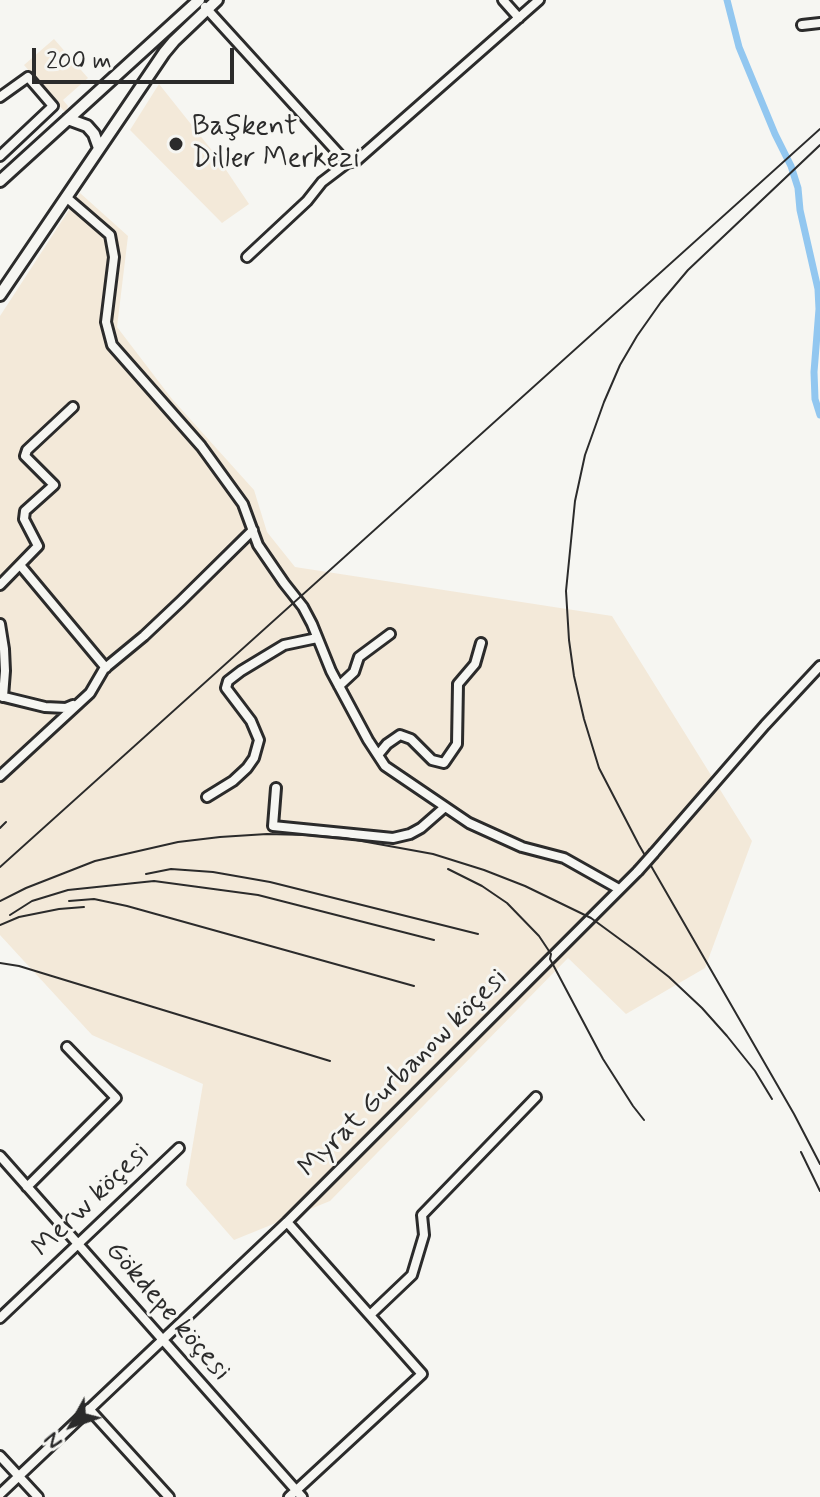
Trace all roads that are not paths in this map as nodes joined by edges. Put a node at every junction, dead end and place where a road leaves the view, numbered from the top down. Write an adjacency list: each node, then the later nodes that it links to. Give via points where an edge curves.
1 (199, 0): 5 (street); 10 (main road)
2 (217, 0): 5 (main road)
3 (503, 0): 6 (street)
4 (539, 0): 6 (street)
5 (207, 9): 11 (main road, via 164,53); 13 (street)
6 (519, 18): 13 (street, via 356,161)
7 (820, 23): 8 (street)
8 (802, 25)
9 (0, 97): 12 (street, via 28,77 53,106)
10 (68, 119): 11 (main road, via 87,126); 14 (main road)
11 (99, 148): 15 (main road)
12 (0, 156)
13 (347, 163): 16 (street)
14 (0, 181)
15 (66, 197): 17 (main road); 19 (street, via 110,235 114,257 106,322 112,345 201,446 243,504)
16 (247, 257)
17 (0, 295)
18 (73, 407): 20 (street, via 27,450 25,456 54,485 25,511 38,546)
19 (253, 530): 24 (street); 27 (street)
20 (20, 565): 21 (street); 27 (street)
21 (1, 580)
22 (0, 624): 29 (street, via 5,671)
23 (390, 634): 28 (street, via 359,657 354,672)
24 (317, 638): 28 (street); 34 (street, via 284,645 228,681 226,688 259,740 247,768)
25 (481, 643): 31 (street, via 475,664 458,684 457,744 444,763 400,735)
26 (820, 666): 36 (street, Myrat Gurbanow köçesi, bridge)
27 (106, 668): 30 (street)
28 (339, 686): 31 (street)
29 (1, 696): 30 (street, via 45,707)
30 (80, 702): 32 (street)
31 (378, 755): 35 (street, via 385,766)
32 (0, 776)
33 (276, 788): 35 (street, via 273,826 393,838 421,828)
34 (207, 797)
35 (445, 807): 36 (street, via 522,847 564,858)
36 (619, 889): 42 (street, Myrat Gurbanow köçesi)
37 (67, 1047): 41 (street, via 116,1098)
38 (536, 1097): 44 (street, via 422,1215 424,1235 412,1275)
39 (179, 1148): 43 (street, Merw köçesi)
40 (0, 1156): 41 (street, Gökdepe köçesi)
41 (27, 1187): 43 (street, Gökdepe köçesi)
42 (287, 1222): 44 (street); 46 (street, Myrat Gurbanow köçesi)
43 (79, 1245): 45 (street, Merw köçesi); 46 (street, Gökdepe köçesi)
44 (370, 1315): 51 (street, via 422,1374)
45 (0, 1318)
46 (162, 1340): 47 (street, Myrat Gurbanow köçesi); 51 (street, Gökdepe köçesi)
47 (89, 1409): 49 (street, Myrat Gurbanow köçesi); 53 (street)
48 (0, 1456): 49 (street)
49 (19, 1476): 50 (street, Myrat Gurbanow köçesi); 52 (street)
50 (0, 1494)
51 (296, 1495)
52 (38, 1497)
53 (169, 1497)

